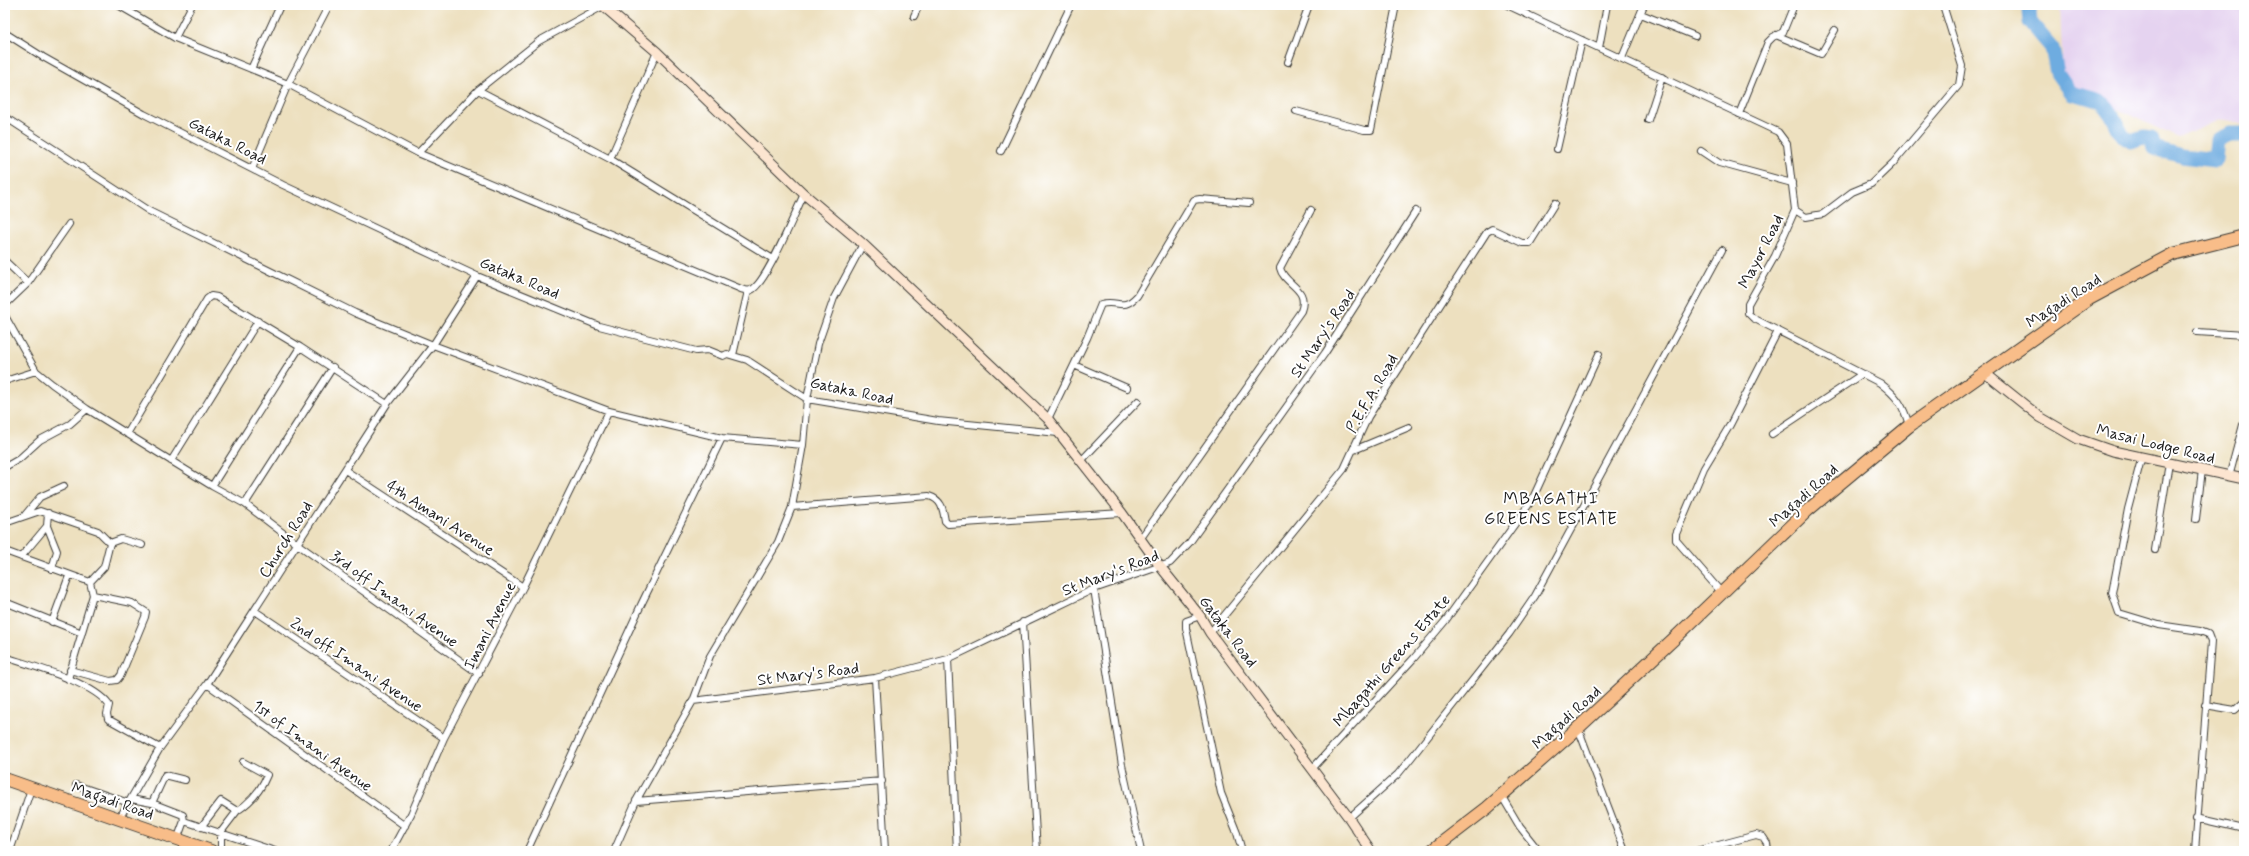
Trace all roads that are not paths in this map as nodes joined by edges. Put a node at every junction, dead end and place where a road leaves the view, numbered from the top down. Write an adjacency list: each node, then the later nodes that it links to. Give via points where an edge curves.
1 (118, 5): 21 (street)
2 (192, 5): 21 (street)
3 (329, 5): 29 (street)
4 (602, 5): 24 (street, Gataka Road); 30 (street, via 539,41)
5 (919, 5): 16 (street)
6 (1071, 5): 36 (street)
7 (1309, 5): 26 (street)
8 (1396, 5): 31 (street, via 1371,130)
9 (1506, 5): 22 (street, Mayor Road)
10 (1607, 5): 23 (street)
11 (1644, 5): 15 (street)
12 (1794, 5): 19 (street, via 1783,32)
13 (1943, 5): 46 (street, via 1962,66 1959,85 1893,163 1871,184 1852,192 1823,214 1806,217)
14 (279, 8): 27 (street)
15 (1640, 14): 20 (street); 25 (street)
16 (914, 16)
17 (1835, 30): 19 (street, via 1821,54)
18 (5, 33): 40 (street, Gataka Road, via 144,114)
19 (1776, 35): 32 (street, via 1768,42)
20 (1695, 36)
21 (175, 38): 27 (street)
22 (1582, 40): 23 (street, Mayor Road); 35 (street)
23 (1599, 48): 25 (street, Mayor Road)
24 (657, 52): 39 (street); 42 (street, Gataka Road)
25 (1622, 58): 28 (street, Mayor Road)
26 (1288, 62)
27 (251, 69): 29 (street)
28 (1662, 77): 32 (street, Mayor Road); 34 (street)
29 (288, 84): 38 (street); 40 (street)
30 (478, 90): 38 (street); 39 (street)
31 (1296, 111)
32 (1739, 114): 41 (street, Mayor Road, via 1778,132 1783,137)
33 (5, 117): 63 (street, via 149,211 355,313)
34 (1648, 120)
35 (1557, 149)
36 (1001, 151)
37 (1701, 151): 41 (street, via 1719,163)
38 (418, 153): 56 (street)
39 (610, 159): 52 (street)
40 (252, 169): 54 (street, Gataka Road)
41 (1792, 183): 46 (street, Mayor Road)
42 (804, 194): 50 (street, Gataka Road); 52 (street)
43 (1249, 203): 67 (street, via 1194,200 1137,296 1129,304 1122,306 1107,302 1101,304)
44 (1555, 203): 88 (street, P.E.F.A. Road, via 1530,243 1522,243 1492,229 1487,232 1368,417)
45 (1311, 210): 108 (street, via 1280,268 1303,296 1304,304 1301,311)
46 (1795, 210): 60 (street, Mayor Road, via 1775,256 1748,304 1748,313 1753,318)
47 (1416, 211): 115 (street, St Mary's Road, via 1325,353 1194,536 1170,563)
48 (69, 224): 55 (street)
49 (2244, 236): 70 (highway, Magadi Road, via 2174,254 2161,260 2089,299)
50 (863, 244): 74 (street, via 834,298 818,344); 79 (street, Gataka Road)
51 (1722, 250): 155 (street, via 1535,596 1509,634 1398,774)
52 (773, 259): 56 (street, via 753,289)
53 (5, 261): 55 (street)
54 (477, 276): 63 (street, Church Road); 66 (street, Gataka Road, via 599,326 696,351 708,350 723,356)
55 (28, 283): 57 (street)
56 (748, 291): 66 (street)
57 (5, 305)
58 (5, 316): 69 (street)
59 (258, 321): 64 (street); 84 (street, via 217,297 211,296 207,299); 90 (street)
60 (1778, 331): 71 (street, Mayor Road); 121 (street, via 1730,425 1704,468 1676,534 1676,540)
61 (2197, 332): 62 (street)
62 (2244, 335)
63 (433, 345): 76 (street, Church Road); 78 (street)
64 (300, 347): 68 (street); 99 (street)
65 (1599, 354): 144 (street, Mbagathi Greens Estate, via 1532,500 1446,620)
66 (733, 355): 74 (street, Gataka Road, via 747,360)
67 (1074, 365): 73 (street); 79 (street)
68 (333, 367): 76 (street); 100 (street)
69 (36, 371): 72 (street); 77 (street, 3rd off Imani Avenue)
70 (1985, 373): 81 (highway, Magadi Road); 89 (street, Masai Lodge Road, via 2040,417 2078,439 2113,451)
71 (1862, 374): 81 (street, Mayor Road, via 1895,394 1905,408); 85 (street)
72 (5, 380)
73 (1127, 388)
74 (807, 399): 83 (street, Gataka Road, via 938,421); 87 (street)
75 (1138, 401): 91 (street)
76 (387, 404): 94 (street, Church Road)
77 (87, 409): 84 (street, 3rd off Imani Avenue); 93 (street, via 70,424 44,437 19,460)
78 (609, 411): 86 (street); 119 (street, Imani Avenue)
79 (1048, 419): 83 (street, Gataka Road)
80 (2244, 421): 96 (street)
81 (1909, 426): 121 (highway, Magadi Road, via 1808,510)
82 (1409, 427): 88 (street)
83 (1058, 433): 91 (street, Gataka Road)
84 (127, 434): 90 (street, 3rd off Imani Avenue)
85 (1772, 434)
86 (722, 438): 87 (street); 169 (street, via 640,605)
87 (803, 445): 101 (street)
88 (1354, 450): 129 (street, P.E.F.A. Road, via 1344,469)
89 (2142, 456): 92 (street, Masai Lodge Road); 139 (street, via 2128,509 2113,598 2119,613 2159,625 2208,634 2211,642)
90 (171, 461): 99 (street, 3rd off Imani Avenue)
91 (1081, 461): 103 (street, Gataka Road)
92 (2170, 463): 95 (street, Masai Lodge Road); 112 (street)
93 (5, 466)
94 (345, 470): 110 (street, Church Road); 119 (street, 4th Amani Avenue)
95 (2202, 470): 96 (street, Masai Lodge Road); 105 (street)
96 (2229, 477): 97 (street, Masai Lodge Road)
97 (2244, 479)
98 (64, 486): 104 (street, via 40,497)
99 (212, 486): 100 (street, 3rd off Imani Avenue)
100 (245, 504): 110 (street, 3rd off Imani Avenue)
101 (792, 507): 103 (street, via 929,496 936,498 942,506 945,522 948,524); 137 (street, via 778,542 710,656)
102 (48, 513): 104 (street, via 40,511); 107 (street); 109 (street, via 98,531)
103 (1122, 513): 108 (street, Gataka Road)
104 (25, 514): 106 (street)
105 (2196, 518)
106 (5, 523)
107 (47, 526): 114 (street); 116 (street, via 57,551)
108 (1141, 538): 115 (street, Gataka Road)
109 (110, 543): 111 (street, via 120,540); 118 (street, via 104,567)
110 (296, 543): 124 (street, Church Road); 133 (street, 3rd off Imani Avenue)
111 (142, 545)
112 (2156, 550)
113 (5, 551): 114 (street)
114 (21, 557): 116 (street)
115 (1159, 565): 120 (street, St Mary's Road); 125 (street, Gataka Road)
116 (52, 569): 117 (street)
117 (69, 576): 118 (street); 126 (street)
118 (90, 582): 122 (street)
119 (523, 587): 133 (street, Imani Avenue)
120 (1094, 589): 127 (street, St Mary's Road); 174 (street, via 1122,765)
121 (1721, 592): 140 (highway, Magadi Road)
122 (93, 595): 128 (street); 132 (street, via 138,605 146,612 145,617 117,680 110,681)
123 (5, 602): 126 (street)
124 (255, 611): 136 (street, Church Road); 141 (street, 2nd off Imani Avenue)
125 (1200, 616): 129 (street, Gataka Road); 175 (street, via 1186,621 1186,628 1221,793)
126 (52, 622): 128 (street)
127 (1023, 622): 131 (street, St Mary's Road); 173 (street)
128 (82, 633): 132 (street)
129 (1210, 633): 144 (street, Gataka Road)
130 (5, 657): 135 (street)
131 (948, 659): 134 (street, St Mary's Road); 172 (street)
132 (70, 670): 135 (street)
133 (479, 674): 141 (street, Imani Avenue)
134 (875, 678): 137 (street, St Mary's Road); 147 (street)
135 (68, 679): 142 (street, via 103,698 109,706 108,720)
136 (207, 684): 142 (street, Church Road); 159 (street, 1st of Imani Avenue)
137 (693, 701): 152 (street)
138 (2244, 702): 139 (street, via 2235,710)
139 (2205, 705): 156 (street)
140 (1578, 728): 150 (highway, Magadi Road); 179 (street)
141 (444, 738): 159 (street, Imani Avenue)
142 (160, 748): 151 (street, Church Road)
143 (243, 762): 154 (street, via 267,775 264,784 249,803)
144 (1312, 769): 155 (street, Gataka Road)
145 (5, 779): 149 (highway, Magadi Road)
146 (185, 780): 153 (street, via 165,775)
147 (882, 781): 152 (street); 171 (street)
148 (76, 785): 151 (street)
149 (31, 788): 157 (highway, Magadi Road); 164 (street)
150 (1501, 795): 177 (highway, Magadi Road); 178 (street, via 1520,827)
151 (130, 801): 153 (street); 157 (street, Church Road)
152 (636, 801): 170 (street)
153 (152, 803): 158 (street, via 183,815)
154 (237, 811): 160 (street, via 221,801); 162 (street)
155 (1349, 818): 176 (street, Gataka Road)
156 (2196, 818): 161 (street); 182 (street)
157 (119, 819): 163 (highway, Magadi Road)
158 (184, 821): 160 (street); 163 (street)
159 (405, 826): 168 (street, Imani Avenue)
160 (201, 827): 162 (street)
161 (2244, 830)
162 (221, 832): 166 (street); 167 (street)
163 (177, 840): 165 (highway, Magadi Road)
164 (10, 851)
165 (211, 851)
166 (221, 851)
167 (275, 851)
168 (390, 851)
169 (527, 851)
170 (614, 851)
171 (885, 851)
172 (957, 851)
173 (1037, 851)
174 (1142, 851)
175 (1242, 851)
176 (1371, 851)
177 (1431, 851)
178 (1539, 851)
179 (1625, 851)
180 (1696, 851): 181 (street, via 1756,835 1763,837)
181 (1768, 851)
182 (2195, 851)

